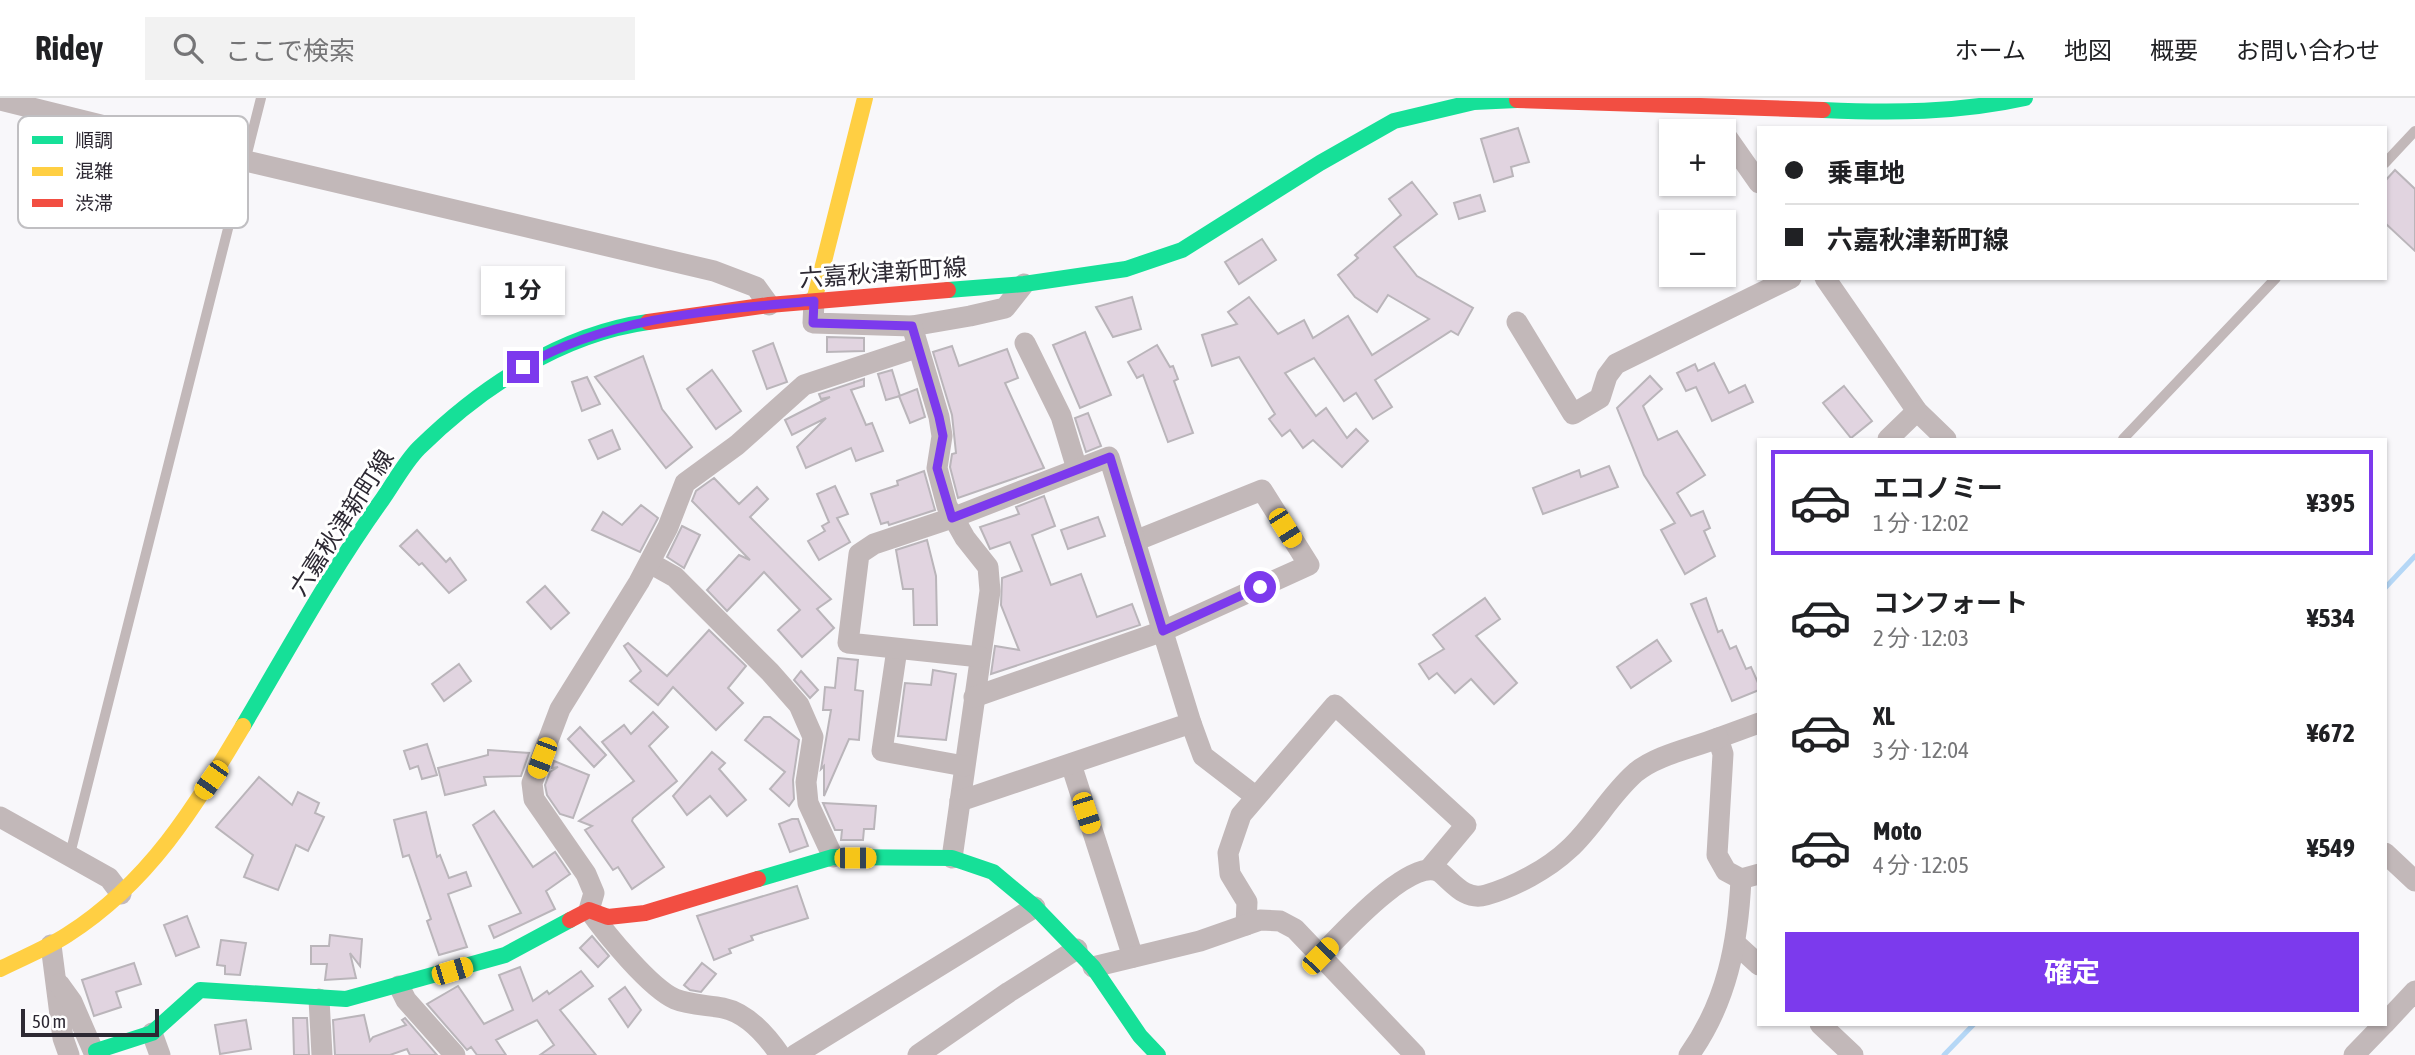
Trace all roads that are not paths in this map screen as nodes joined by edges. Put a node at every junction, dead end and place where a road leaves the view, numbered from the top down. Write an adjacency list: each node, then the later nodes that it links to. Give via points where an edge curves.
1 (261, 98): 12 (lane)
2 (865, 98): 21 (main road)
3 (2025, 98): 6 (main road, 六嘉秋津新町線, via 1932,111 1849,111)
4 (0, 100): 8 (street)
5 (1474, 100): 7 (main road, 六嘉秋津新町線); 20 (main road, 六嘉秋津新町線, via 1394,121 1182,250 1126,269)
6 (1763, 102): 7 (main road, 六嘉秋津新町線)
7 (1713, 104): 9 (street)
8 (65, 116)
9 (1718, 119)
10 (2415, 131): 14 (lane)
11 (1736, 150): 15 (street)
12 (248, 153)
13 (248, 161): 22 (street, via 713,271 756,287)
14 (2387, 161)
15 (1757, 180)
16 (229, 228): 47 (lane)
17 (1787, 280): 23 (street, via 1616,364 1600,398 1573,414)
18 (1826, 280): 27 (street)
19 (2274, 280): 30 (lane)
20 (1024, 284): 21 (main road, 六嘉秋津新町線); 24 (street, via 1004,308)
21 (814, 301): 22 (main road, 六嘉秋津新町線); 24 (street, via 813,323)
22 (769, 305): 54 (main road, 六嘉秋津新町線, via 627,325 543,355 485,392 418,449 358,533 211,780 156,860)
23 (1517, 322)
24 (912, 326): 26 (street)
25 (1025, 343): 31 (street, via 1061,416)
26 (916, 348): 32 (street, via 939,417 943,436 937,468); 34 (street, via 804,385 685,484)
27 (1917, 411): 28 (street); 29 (street)
28 (1889, 438)
29 (1945, 438)
30 (2124, 438)
31 (1077, 470): 32 (street); 33 (street, via 1110,457)
32 (952, 518): 36 (street, via 874,544 859,554 848,643); 37 (street, via 988,567 990,591)
33 (1135, 541): 35 (street); 35 (street, via 1262,490 1309,565)
34 (650, 563): 49 (street, via 675,577 799,705 813,737 806,782 808,803); 56 (street, via 561,709 532,783 534,799 586,874 594,893)
35 (1163, 631): 38 (street); 39 (street)
36 (897, 649): 37 (street); 43 (street, via 882,751)
37 (979, 657): 38 (street)
38 (974, 697): 43 (street)
39 (1191, 723): 42 (street); 44 (street, via 1203,756)
40 (1757, 724): 41 (street)
41 (1718, 738): 51 (street, via 1637,771 1569,849 1542,869 1485,895 1472,896); 52 (street, via 1723,754 1717,855 1726,871)
42 (1071, 764): 45 (street); 62 (street)
43 (964, 766): 45 (street)
44 (1255, 796): 51 (street, via 1335,705 1466,825); 57 (street, via 1241,815 1227,853 1230,874 1247,902)
45 (960, 801): 50 (street)
46 (0, 817): 47 (street)
47 (70, 854): 54 (street, via 108,878)
48 (2387, 855): 53 (street)
49 (833, 858): 50 (main road); 56 (main road, via 645,913 608,917)
50 (952, 858): 55 (main road, via 993,872)
51 (1430, 868): 61 (street, via 1409,876 1370,905)
52 (1750, 877): 58 (street)
53 (2415, 881)
54 (121, 894): 59 (main road, 六嘉秋津新町線)
55 (1035, 907): 60 (main road); 80 (street)
56 (590, 910): 67 (main road, via 505,955); 79 (street, via 661,991 677,1000 727,1009 751,1021)
57 (1246, 925): 61 (street, via 1280,920); 62 (street)
58 (1736, 944): 63 (street); 84 (street, via 1721,1000)
59 (51, 945): 65 (main road, 六嘉秋津新町線); 66 (street)
60 (1077, 949): 64 (main road); 81 (street)
61 (1320, 956): 83 (street)
62 (1133, 957): 64 (street)
63 (1757, 963)
64 (1093, 967): 82 (main road)
65 (0, 969)
66 (57, 983): 74 (street, via 72,1002); 75 (street)
67 (399, 986): 69 (main road, via 346,999); 78 (street, via 405,1000)
68 (2415, 991): 70 (street)
69 (319, 999): 73 (main road, via 200,990); 77 (street)
70 (2387, 1021)
71 (1822, 1026): 85 (street)
72 (2382, 1026): 86 (street)
73 (152, 1033): 74 (main road); 76 (street)
74 (95, 1053)
75 (69, 1055)
76 (160, 1055)
77 (321, 1055)
78 (454, 1055)
79 (780, 1055)
80 (795, 1055)
81 (918, 1055)
82 (1158, 1055)
83 (1415, 1055)
84 (1689, 1055)
85 (1853, 1055)
86 (2354, 1055)

